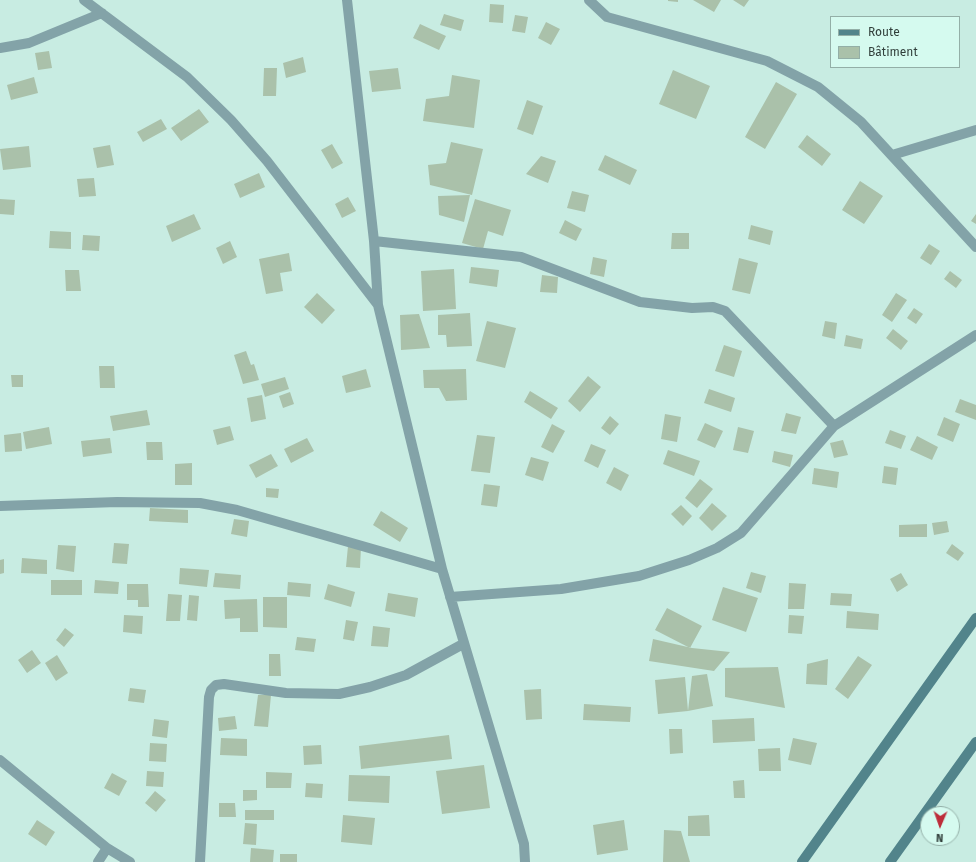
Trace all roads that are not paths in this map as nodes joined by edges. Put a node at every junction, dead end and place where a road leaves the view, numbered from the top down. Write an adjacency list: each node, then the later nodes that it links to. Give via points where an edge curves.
1 (84, 0): 4 (street)
2 (347, 0): 8 (street)
3 (590, 0): 7 (street, via 607,16 767,61 795,75 818,88 861,122)
4 (102, 13): 5 (street, via 29,43); 10 (street, via 187,77 231,120 267,161)
5 (0, 48)
6 (976, 130): 7 (street)
7 (892, 155): 9 (street)
8 (374, 240): 10 (street); 12 (street, via 521,257 640,302 692,308 714,307 725,311)
9 (976, 247)
10 (378, 305): 14 (street)
11 (976, 335): 12 (street)
12 (834, 426): 15 (street, via 741,533 717,548 690,560 639,576 561,589)
13 (0, 506): 14 (street, via 117,502 200,503 237,510)
14 (442, 569): 15 (street)
15 (450, 597): 17 (street)
16 (976, 618): 25 (main road)
17 (463, 644): 23 (street, via 406,675 339,694 286,693 216,685 209,697); 24 (street, via 524,844)
18 (976, 742): 26 (main road)
19 (0, 760): 20 (street)
20 (106, 848): 21 (street); 22 (street)
21 (98, 862)
22 (130, 862)
23 (200, 862)
24 (525, 862)
25 (802, 862)
26 (890, 862)

